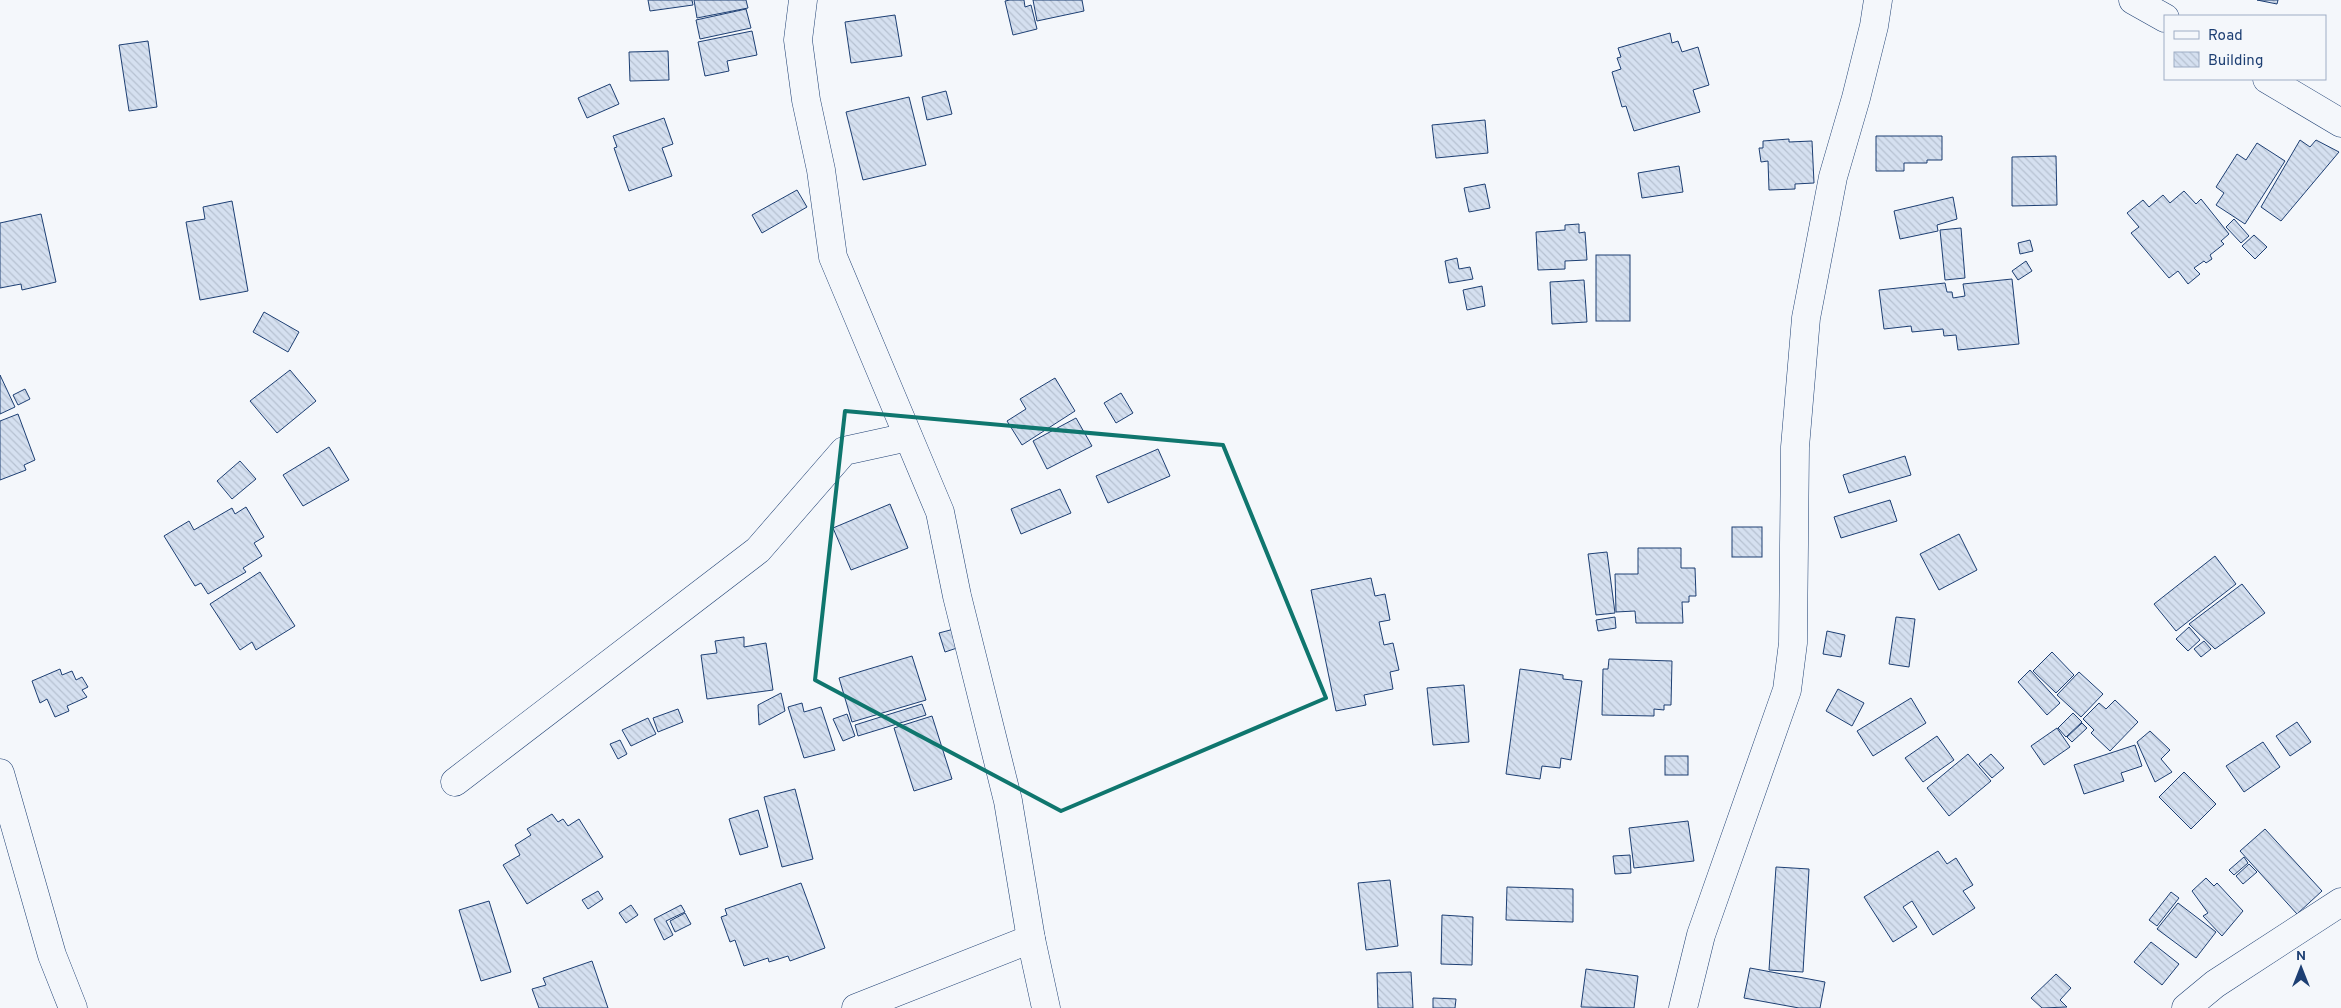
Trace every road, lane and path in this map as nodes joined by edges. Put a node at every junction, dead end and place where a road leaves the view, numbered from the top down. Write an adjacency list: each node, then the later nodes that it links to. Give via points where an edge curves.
1 (802, 0): 7 (street, via 798,40 833,256)
2 (1878, 0): 15 (street, via 1856,98 1833,178 1806,318 1795,447 1794,643 1787,690 1701,935)
3 (2133, 0): 4 (street)
4 (2164, 17)
5 (2269, 80): 6 (street)
6 (2341, 123)
7 (908, 437): 9 (street, via 844,451 758,550); 11 (street, via 940,512 957,596 1008,801)
8 (0, 773): 12 (street, via 52,955)
9 (454, 782)
10 (2341, 902): 16 (street, via 2215,984)
11 (1031, 939): 13 (street); 14 (street)
12 (73, 1008)
13 (856, 1008)
14 (1046, 1008)
15 (1683, 1008)
16 (2186, 1008)

